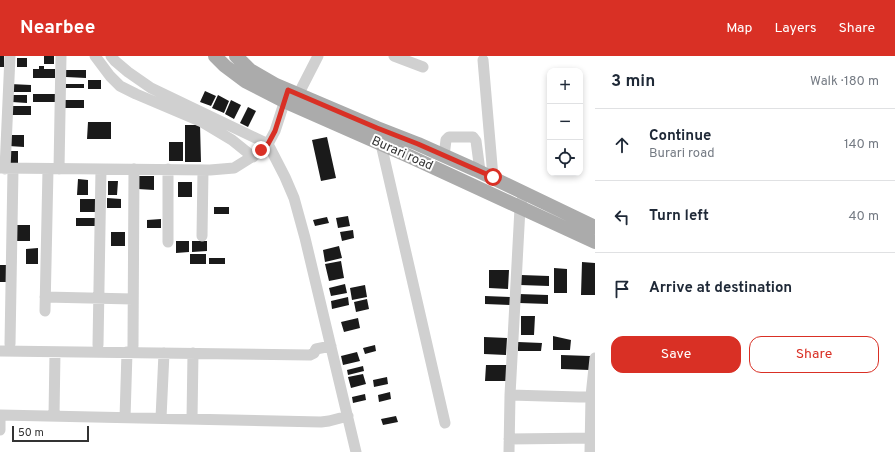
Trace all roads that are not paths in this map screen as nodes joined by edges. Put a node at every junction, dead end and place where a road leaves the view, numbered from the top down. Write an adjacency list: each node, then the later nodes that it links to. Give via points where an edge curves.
1 (10, 56): 15 (street)
2 (60, 56): 17 (street)
3 (95, 56): 13 (street, via 120,86 202,122 232,140)
4 (111, 56): 13 (street, via 151,88)
5 (216, 56): 11 (main road, Burari road, via 245,81)
6 (236, 56): 11 (main road, Burari road, via 250,70)
7 (318, 56): 11 (street)
8 (394, 56): 10 (street)
9 (483, 60): 22 (street)
10 (424, 68)
11 (290, 95): 12 (main road, Burari road); 13 (street, via 275,131); 14 (main road, Burari road)
12 (381, 144): 24 (main road, Burari road); 50 (street)
13 (259, 151): 21 (street, via 234,168); 35 (street, via 286,178 294,198 305,238)
14 (444, 156): 22 (main road, Burari road); 22 (street, via 446,140 449,137 473,138)
15 (6, 169): 16 (street); 33 (street)
16 (48, 169): 17 (street); 29 (street)
17 (59, 169): 18 (street)
18 (101, 169): 19 (street); 30 (street)
19 (134, 169): 20 (street); 31 (street)
20 (168, 170): 21 (street); 27 (street)
21 (203, 170): 26 (street)
22 (486, 174): 23 (main road, Burari road)
23 (524, 192): 24 (street); 25 (main road, Burari road)
24 (520, 208): 28 (main road, Burari road); 42 (street)
25 (595, 227)
26 (202, 236)
27 (168, 242)
28 (595, 242)
29 (45, 297): 30 (street); 32 (street)
30 (98, 298): 31 (street); 34 (street)
31 (133, 299): 36 (street)
32 (45, 311)
33 (5, 344): 34 (street)
34 (98, 345): 36 (street)
35 (323, 347): 36 (street); 40 (street, via 310,355); 48 (street)
36 (130, 349): 38 (street); 39 (street); 46 (street)
37 (0, 351): 38 (street)
38 (55, 352): 45 (street)
39 (164, 353): 40 (street); 47 (street)
40 (193, 353): 49 (street)
41 (595, 358): 43 (street)
42 (510, 395): 43 (street); 53 (street)
43 (593, 396): 52 (street)
44 (0, 415): 45 (street); 51 (street)
45 (54, 416): 46 (street)
46 (125, 418): 47 (street)
47 (161, 418): 49 (street)
48 (342, 418): 49 (street, via 321,422); 54 (street)
49 (192, 419)
50 (445, 423)
51 (0, 430)
52 (592, 438): 53 (street); 56 (street)
53 (509, 439): 55 (street)
54 (356, 452)
55 (509, 452)
56 (590, 452)

